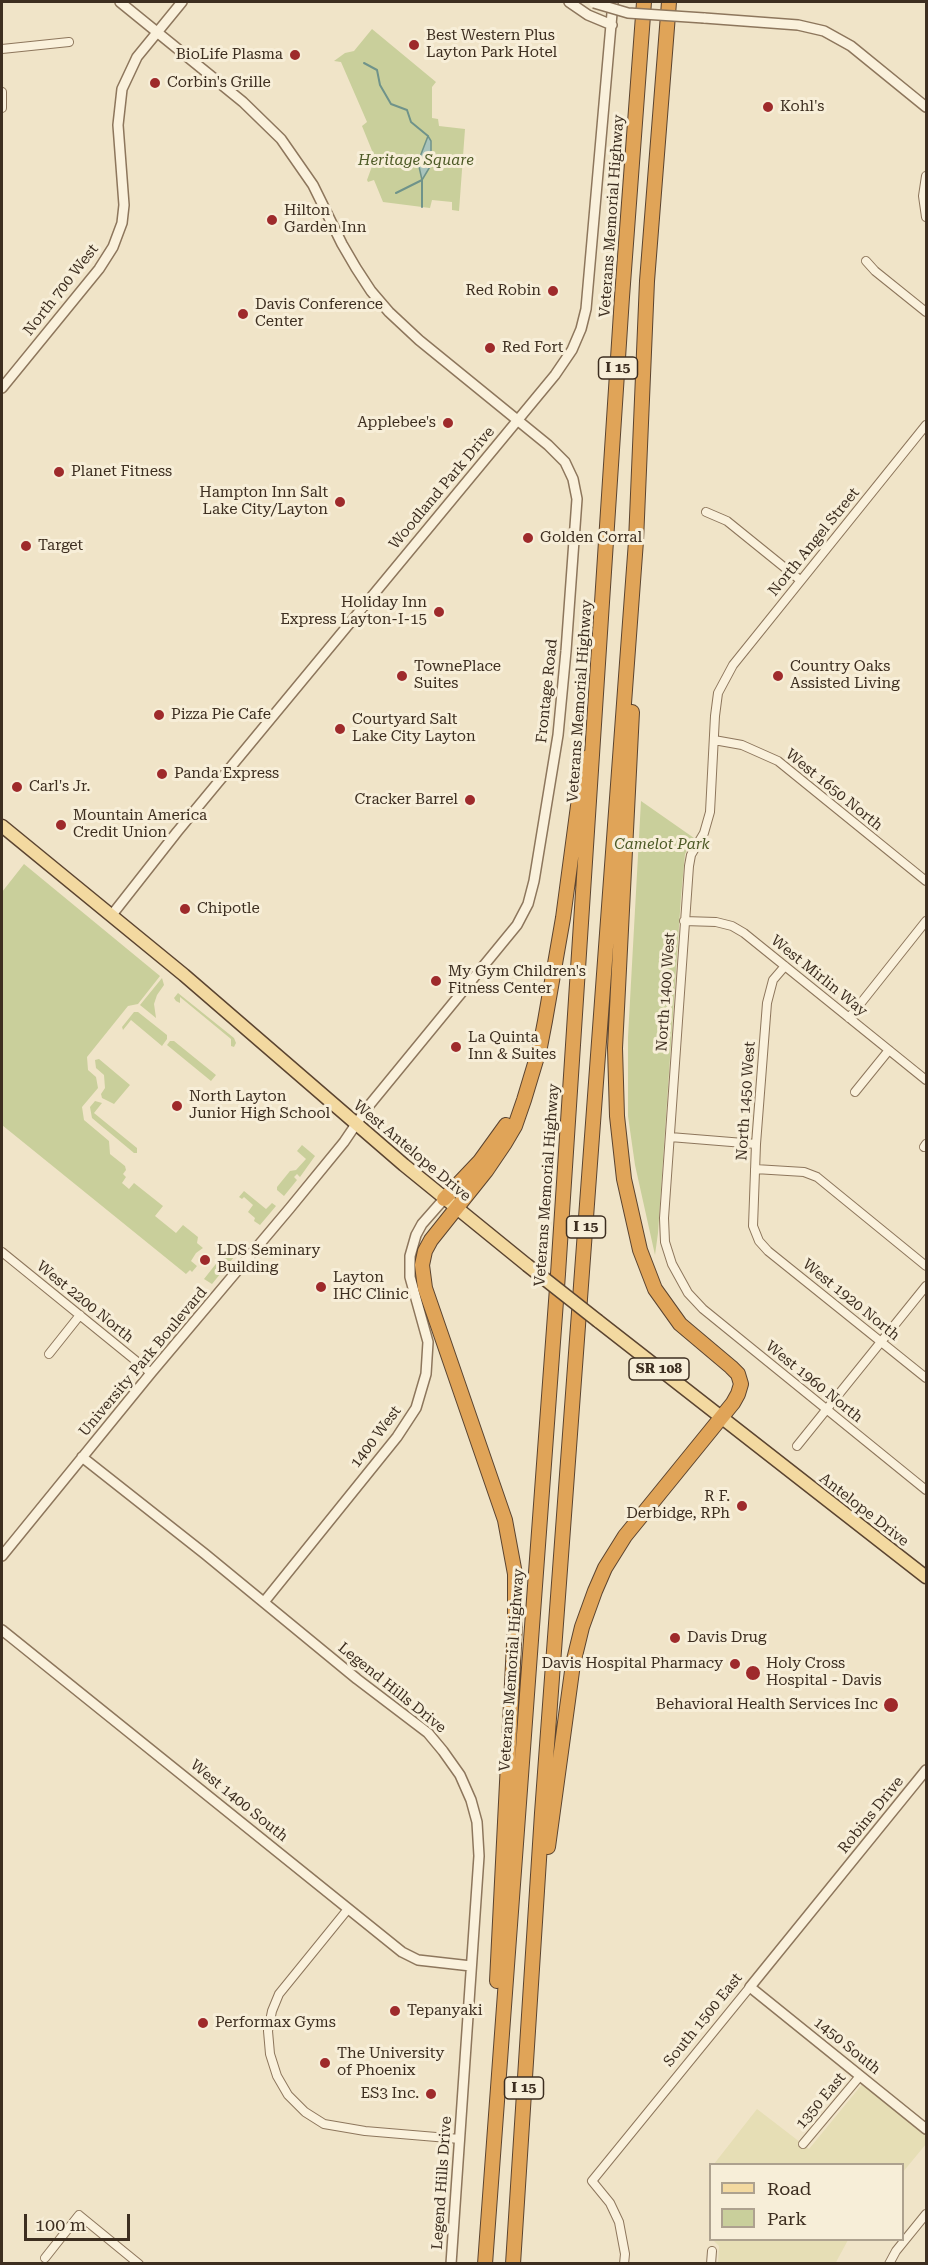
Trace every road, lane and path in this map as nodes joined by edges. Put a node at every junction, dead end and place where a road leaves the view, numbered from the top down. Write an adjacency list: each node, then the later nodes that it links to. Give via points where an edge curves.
1 (120, 2): 9 (street)
2 (182, 2): 9 (street, North 700 West)
3 (569, 2): 8 (street, via 585,14)
4 (592, 2): 13 (street, bridge, via 628,13 798,25 824,31 851,46)
5 (613, 2): 8 (street, Woodland Park Drive)
6 (644, 2): 26 (highway, Veterans Memorial Highway / I 15)
7 (669, 2): 23 (highway, I 15, via 647,280)
8 (612, 25): 20 (street, Woodland Park Drive, via 586,309 572,350)
9 (157, 32): 19 (street, North 700 West, via 127,74 120,98 118,125 124,201 115,243 99,269); 20 (street, via 243,102 281,139 313,185 356,268 389,312)
10 (69, 42): 11 (street)
11 (2, 49)
12 (2, 92): 14 (street)
13 (927, 106)
14 (2, 108)
15 (927, 176): 16 (street, via 923,196)
16 (927, 217)
17 (866, 261): 18 (street)
18 (925, 306)
19 (2, 388)
20 (517, 421): 30 (street, Frontage Road, via 565,462 573,479 577,505 561,712); 31 (street, Woodland Park Drive)
21 (927, 425): 24 (street, North Angel Street)
22 (706, 512): 24 (street, via 727,521)
23 (636, 541): 57 (highway, via 640,566 615,1048 618,1132 638,1241 655,1289 680,1324 740,1379 738,1394); 70 (highway, I 15)
24 (800, 580): 25 (street, North Angel Street, via 725,678)
25 (718, 693): 27 (street, North 1400 West)
26 (595, 736): 39 (highway, via 582,776 540,1047); 74 (highway, Veterans Memorial Highway / I 15)
27 (714, 740): 29 (street, West 1650 North, via 742,745 778,761); 32 (street, North 1400 West, via 711,812 691,855)
28 (2, 826): 31 (main road, West Antelope Drive)
29 (927, 881)
30 (528, 904): 40 (street, University Park Boulevard, via 509,936)
31 (111, 916): 40 (main road, West Antelope Drive, via 252,1032)
32 (684, 921): 34 (street, West Mirlin Way, via 732,926); 41 (street, North 1400 West)
33 (927, 921): 35 (street)
34 (785, 966): 35 (street, West Mirlin Way); 42 (street, North 1450 West, via 773,980 767,1003)
35 (849, 1018): 36 (street, West Mirlin Way)
36 (889, 1050): 37 (street, West Mirlin Way); 38 (street)
37 (927, 1080)
38 (855, 1092)
39 (520, 1107): 44 (highway, via 480,1161); 45 (highway, via 515,1126 498,1154)
40 (356, 1125): 44 (main road, West Antelope Drive / SR 108); 54 (street, University Park Boulevard)
41 (670, 1137): 42 (street); 50 (street, North 1400 West, via 665,1242)
42 (756, 1144): 43 (street, North 1450 West)
43 (755, 1169): 46 (street, North 1450 West, via 753,1226); 48 (street, via 804,1172 817,1177)
44 (444, 1199): 45 (main road, West Antelope Drive / SR 108); 65 (street, 1400 West, via 422,1224 410,1256 410,1277 428,1342 426,1374 416,1408)
45 (456, 1208): 57 (main road, West Antelope Drive / SR 108, bridge); 74 (highway, via 426,1248 423,1277 505,1520 515,1574 493,2056)
46 (759, 1241): 52 (street, West 1920 North)
47 (3, 1257): 51 (street, West 2200 North)
48 (927, 1266)
49 (927, 1286): 52 (street)
50 (688, 1293): 56 (street, West 1960 North)
51 (80, 1315): 53 (street); 54 (street, West 2200 North)
52 (881, 1342): 55 (street, West 1920 North); 56 (street)
53 (49, 1354)
54 (151, 1373): 59 (street, University Park Boulevard)
55 (927, 1378)
56 (826, 1410): 58 (street); 61 (street, West 1960 North)
57 (721, 1417): 60 (main road, West Antelope Drive / SR 108); 70 (highway, via 626,1536 605,1568 590,1603 573,1664)
58 (797, 1446)
59 (82, 1457): 62 (street, University Park Boulevard); 65 (street, Legend Hills Drive)
60 (783, 1466): 64 (main road, Antelope Drive / SR 108)
61 (927, 1490)
62 (5, 1544): 63 (street, University Park Boulevard)
63 (2, 1556)
64 (927, 1577)
65 (264, 1602): 71 (street, Legend Hills Drive, via 428,1733 460,1775 471,1800 477,1833)
66 (2, 1630): 69 (street, West 1400 South)
67 (927, 1770): 68 (street, Robins Drive)
68 (838, 1879): 72 (street, South 1500 East)
69 (348, 1909): 71 (street, West 1400 South, via 402,1953 418,1960); 76 (street, via 279,1994 268,2031 277,2076 288,2096 324,2124)
70 (536, 1913): 84 (highway, I 15)
71 (471, 1966): 76 (street, Legend Hills Drive)
72 (750, 1987): 73 (street, 1450 South); 85 (street, South 1500 East, via 592,2181 619,2222)
73 (860, 2076): 75 (street, 1450 South); 77 (street, 1350 East)
74 (499, 2081): 83 (highway, Veterans Memorial Highway / I 15)
75 (927, 2129)
76 (460, 2139): 82 (street, Legend Hills Drive)
77 (803, 2144)
78 (927, 2214): 87 (street)
79 (712, 2251): 86 (street)
80 (45, 2259): 81 (street, via 79,2215)
81 (139, 2264)
82 (451, 2264)
83 (485, 2264)
84 (513, 2264)
85 (624, 2264)
86 (711, 2264)
87 (888, 2264)

